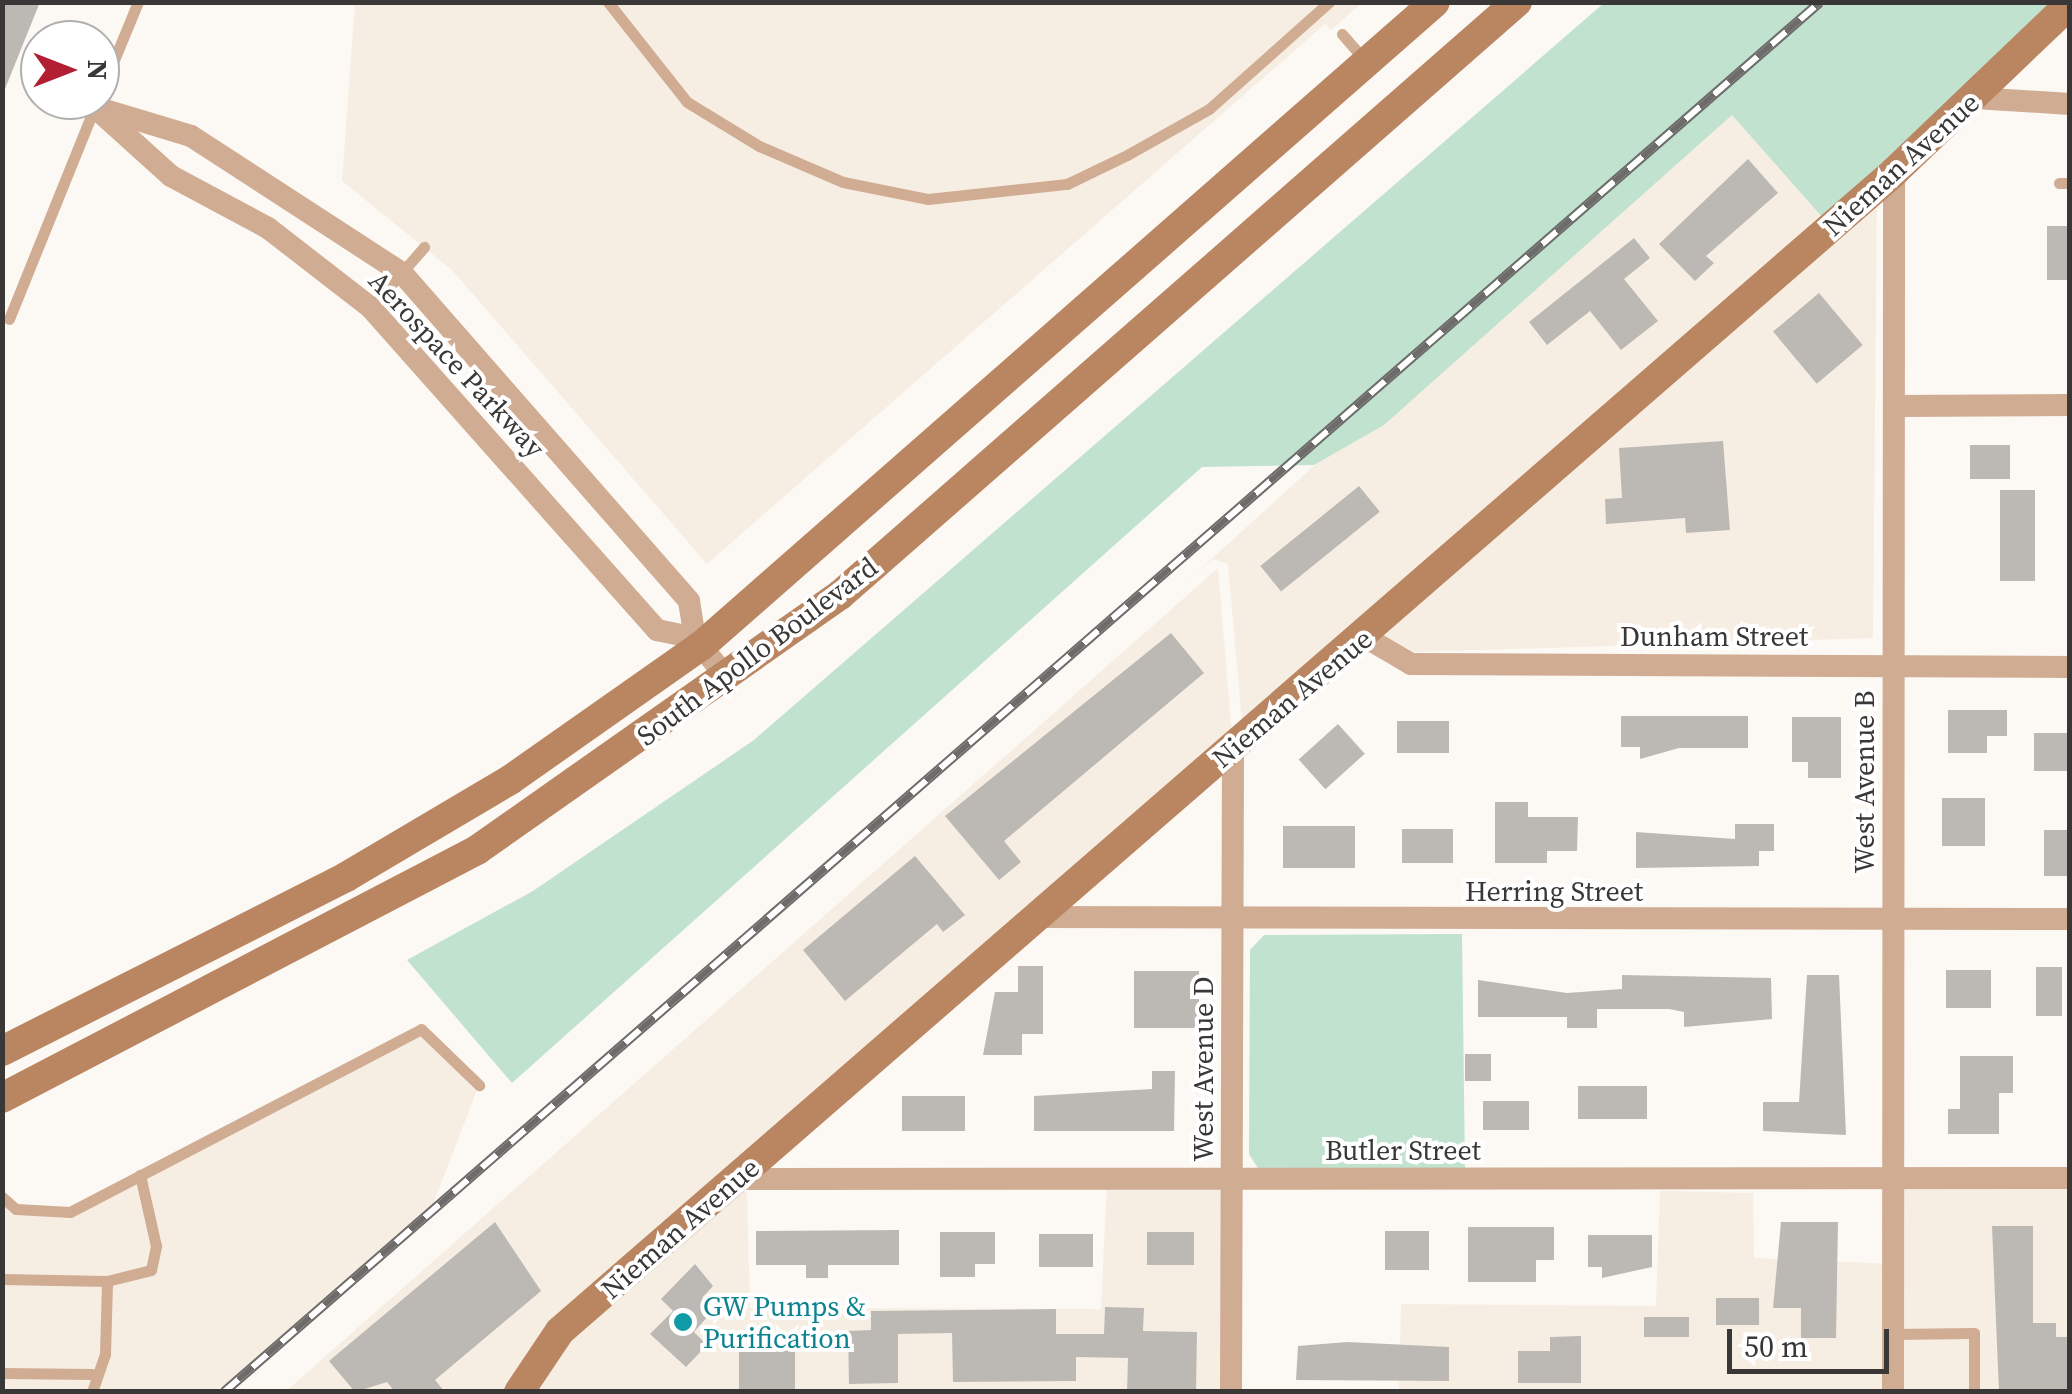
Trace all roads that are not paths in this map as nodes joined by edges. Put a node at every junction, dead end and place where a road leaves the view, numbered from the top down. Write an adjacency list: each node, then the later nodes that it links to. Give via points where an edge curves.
1 (138, 2): 8 (lane)
2 (608, 2): 3 (lane, via 687,102 759,146 842,182 928,199 1067,184 1209,110)
3 (1329, 2)
4 (1435, 2): 9 (street, South Apollo Boulevard)
5 (1516, 2): 26 (street, South Apollo Boulevard, via 855,582)
6 (2070, 4): 10 (street, Nieman Avenue)
7 (1342, 34): 9 (lane)
8 (120, 45)
9 (1366, 62): 23 (street, South Apollo Boulevard)
10 (1975, 98): 11 (street); 15 (street, Nieman Avenue)
11 (2070, 104)
12 (120, 109): 17 (street, Aerospace Parkway, via 206,144)
13 (89, 120): 19 (lane)
14 (116, 120): 18 (street, Aerospace Parkway, via 171,176 268,228)
15 (1894, 172): 21 (street, West Avenue B); 22 (street, Nieman Avenue)
16 (424, 247): 17 (lane)
17 (402, 274): 18 (lane); 23 (street, Aerospace Parkway, via 689,601)
18 (370, 308): 23 (street, Aerospace Parkway, via 656,630)
19 (10, 319)
20 (2070, 405): 21 (street)
21 (1895, 406): 25 (street, West Avenue B)
22 (1365, 637): 25 (street, Dunham Street, via 1411,664); 27 (street, Nieman Avenue)
23 (698, 642): 26 (street, Aerospace Parkway); 32 (street, South Apollo Boulevard, via 510,780 346,877)
24 (2070, 667): 25 (street, Dunham Street)
25 (1894, 668): 29 (street, West Avenue B)
26 (726, 677): 34 (street, South Apollo Boulevard, via 477,850)
27 (1233, 747): 28 (street, Nieman Avenue); 31 (street, West Avenue D)
28 (1038, 917): 31 (street, Herring Street); 38 (street, Nieman Avenue)
29 (1893, 918): 30 (street, Herring Street); 31 (street, Herring Street); 37 (street, West Avenue B)
30 (2070, 919)
31 (1234, 923): 39 (street, West Avenue D)
32 (2, 1051)
33 (478, 1085): 35 (lane, via 421,1029)
34 (2, 1098)
35 (140, 1175): 40 (lane, via 70,1212 16,1210); 42 (lane, via 156,1260 137,1278)
36 (2070, 1178): 37 (street, Butler Street)
37 (1892, 1179): 39 (street, Butler Street); 43 (street, West Avenue B)
38 (736, 1180): 39 (street, Butler Street); 47 (street, Nieman Avenue, via 560,1330)
39 (1233, 1181): 48 (street, West Avenue D)
40 (2, 1197)
41 (2, 1278): 42 (lane)
42 (107, 1281): 45 (lane, via 105,1354)
43 (1893, 1334): 49 (street, West Avenue B); 50 (lane, via 1974,1334)
44 (2, 1373): 45 (lane)
45 (92, 1374): 46 (lane)
46 (92, 1392)
47 (520, 1392)
48 (1230, 1392)
49 (1894, 1392)
50 (1974, 1392)

